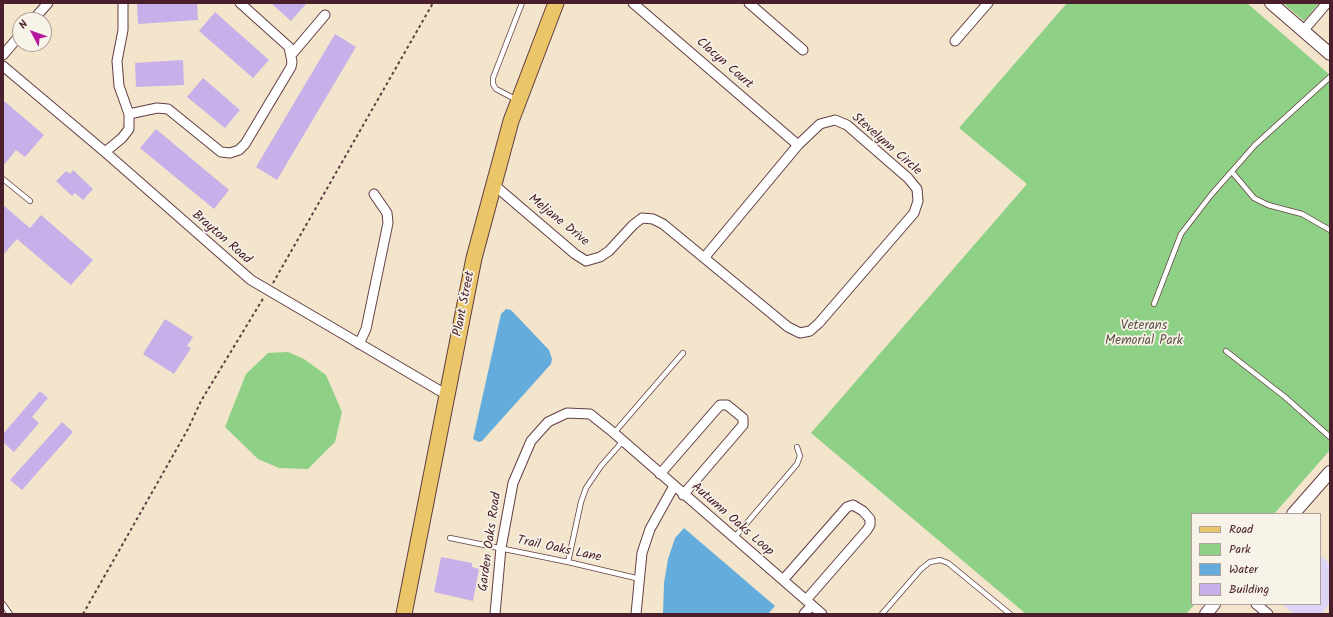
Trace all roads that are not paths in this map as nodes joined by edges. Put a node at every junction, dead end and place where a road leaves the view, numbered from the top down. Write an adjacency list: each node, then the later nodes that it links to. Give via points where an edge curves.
1 (48, 3): 11 (street)
2 (123, 3): 23 (street, via 123,30 117,61 119,86)
3 (240, 3): 17 (street, via 284,43)
4 (522, 3): 22 (lane, via 493,84 496,89)
5 (556, 3): 22 (main road, Plant Street)
6 (632, 3): 24 (street, Clacyn Court)
7 (749, 3): 16 (street)
8 (988, 3): 14 (street)
9 (1271, 3): 13 (street)
10 (1328, 3): 13 (street)
11 (40, 12)
12 (325, 15): 17 (street)
13 (1303, 31): 18 (street)
14 (955, 41)
15 (12, 44): 19 (street)
16 (803, 50)
17 (292, 54): 23 (street, via 291,67 239,150 221,152 168,109 157,108)
18 (1330, 54)
19 (3, 55)
20 (3, 66): 25 (street, Brayton Road)
21 (1330, 77): 26 (lane, via 1255,145)
22 (518, 101): 28 (main road, Plant Street)
23 (129, 114): 25 (street, via 129,129)
24 (798, 145): 32 (street, Stevelynn Circle); 32 (street, Stevelynn Circle, via 820,124 835,120 847,125 908,178 916,189 918,201 914,214 810,331 800,333 788,327)
25 (105, 152): 34 (street, Brayton Road, via 243,274)
26 (1232, 172): 31 (lane, via 1254,198 1302,214); 33 (lane, via 1181,234)
27 (3, 179): 30 (lane)
28 (493, 184): 32 (street, Meljane Drive, via 586,261 609,251 633,224 642,218 653,219 663,224); 37 (main road, Plant Street, via 474,258)
29 (374, 194): 34 (street, via 387,213 388,223 366,330)
30 (30, 201)
31 (1330, 230)
32 (704, 258)
33 (1154, 304)
34 (359, 344): 37 (street, Brayton Road)
35 (1226, 351): 39 (lane, via 1280,393)
36 (683, 353): 38 (lane)
37 (447, 395): 58 (main road, Plant Street)
38 (614, 433): 40 (street, Garden Oaks Road); 49 (street, Garden Oaks Road, via 590,414 567,413 548,422 532,441 512,483)
39 (1330, 437)
40 (624, 441): 43 (street, Garden Oaks Road); 50 (lane, via 601,466 586,488)
41 (797, 447): 48 (lane, via 800,456 797,464)
42 (1330, 472): 46 (street)
43 (660, 474): 44 (street, Garden Oaks Road); 45 (street, via 720,405 727,405 743,418 743,425)
44 (674, 486): 45 (street, Autumn Oaks Loop); 51 (street, Autumn Oaks Loop, via 650,529 642,553)
45 (683, 495): 48 (street, Autumn Oaks Loop)
46 (1294, 513)
47 (450, 538): 49 (lane, Trail Oaks Lane)
48 (734, 538): 52 (street, Autumn Oaks Loop)
49 (501, 548): 50 (lane, Trail Oaks Lane); 59 (street, Garden Oaks Road)
50 (568, 562): 51 (lane, Trail Oaks Lane)
51 (640, 579): 60 (street, Autumn Oaks Loop)
52 (783, 580): 53 (street, Autumn Oaks Loop); 53 (street, via 847,507 853,505 863,510 870,519 870,525)
53 (809, 603): 61 (street); 62 (street, Autumn Oaks Loop)
54 (3, 604): 57 (lane)
55 (1213, 605): 65 (street)
56 (1257, 605): 66 (street)
57 (10, 614)
58 (404, 614)
59 (495, 614)
60 (636, 614)
61 (804, 614)
62 (822, 614)
63 (882, 614): 64 (lane, via 921,569 930,562 940,560 948,563)
64 (1010, 614)
65 (1206, 614)
66 (1268, 614)

